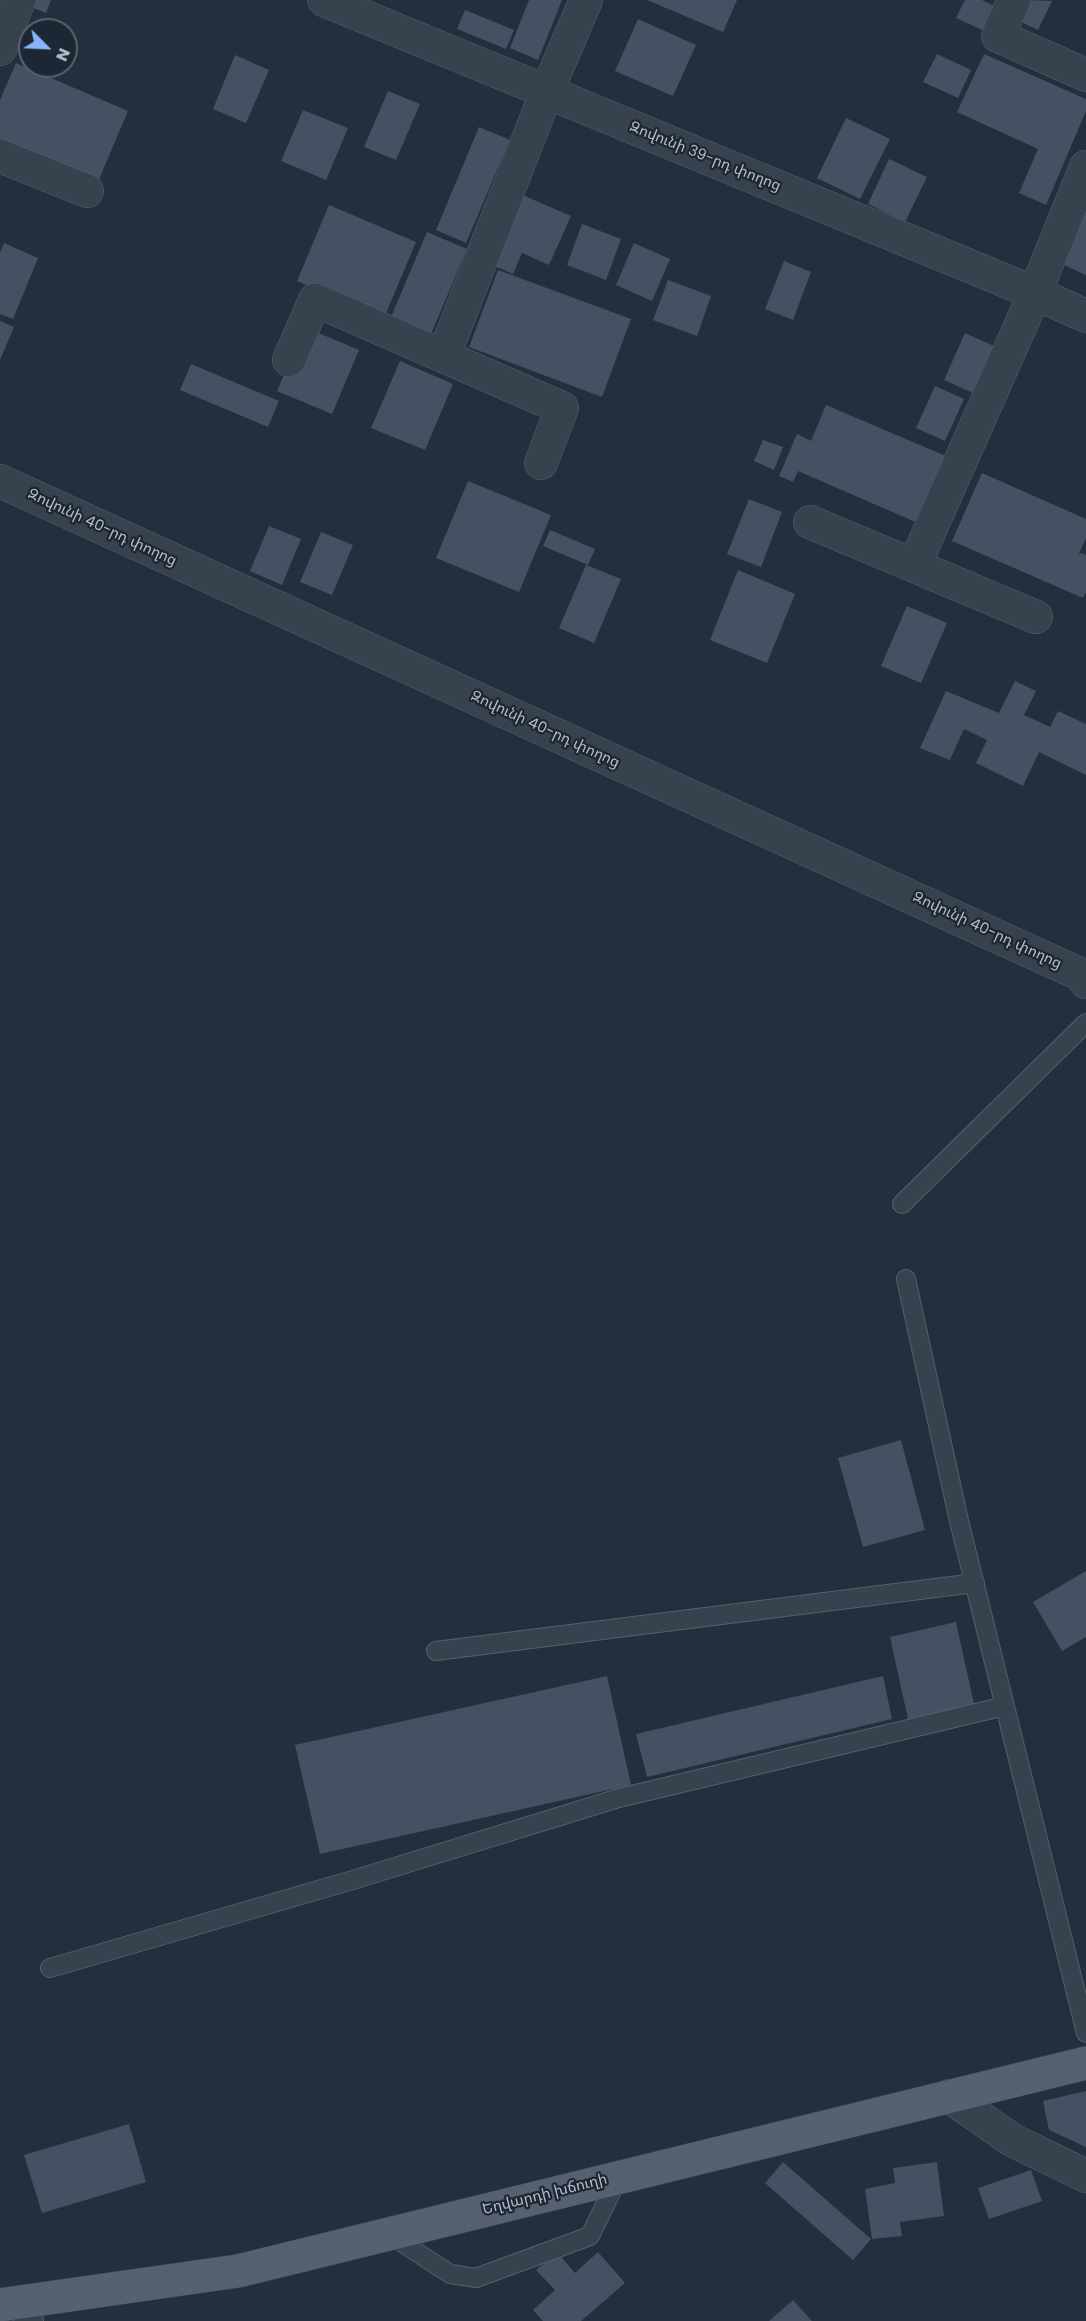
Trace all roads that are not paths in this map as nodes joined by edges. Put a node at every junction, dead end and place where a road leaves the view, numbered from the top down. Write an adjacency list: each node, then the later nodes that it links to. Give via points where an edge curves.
1 (20, 0): 5 (street)
2 (324, 0): 7 (street, Զովունի 39-րդ փողոց)
3 (586, 0): 7 (street)
4 (1014, 0): 6 (street, via 998,36)
5 (0, 49)
6 (1086, 75)
7 (547, 91): 11 (street, Զովունի 39-րդ փողոց); 13 (street)
8 (0, 156): 10 (street)
9 (1086, 167): 11 (street)
10 (87, 190)
11 (1035, 293): 12 (street, Զովունի 39-րդ փողոց); 18 (street)
12 (1086, 316)
13 (444, 355): 14 (street, via 315,300); 15 (street, via 562,408)
14 (289, 360)
15 (541, 463)
16 (0, 481): 20 (street, Զովունի 40-րդ փողոց)
17 (810, 522): 18 (street)
18 (914, 566): 19 (street)
19 (1036, 617)
20 (1085, 975)
21 (1086, 1023): 22 (lane)
22 (902, 1204)
23 (906, 1279): 24 (lane)
24 (975, 1583): 25 (lane); 26 (lane)
25 (436, 1651)
26 (1005, 1706): 27 (lane, via 619,1798); 28 (lane)
27 (50, 1968)
28 (1083, 2005): 29 (lane)
29 (1086, 2033)
30 (1086, 2063): 31 (main road, Եղվարդի խճուղի)
31 (950, 2096): 32 (street, via 1012,2140); 33 (main road, Եղվարդի խճուղի)
32 (1086, 2176)
33 (618, 2178): 34 (main road, Եղվարդի խճուղի); 34 (lane, via 590,2235 476,2278 450,2274)
34 (389, 2234): 35 (main road, Եղվարդի խճուղի, via 238,2271)
35 (2, 2305): 36 (lane)
36 (34, 2321)

